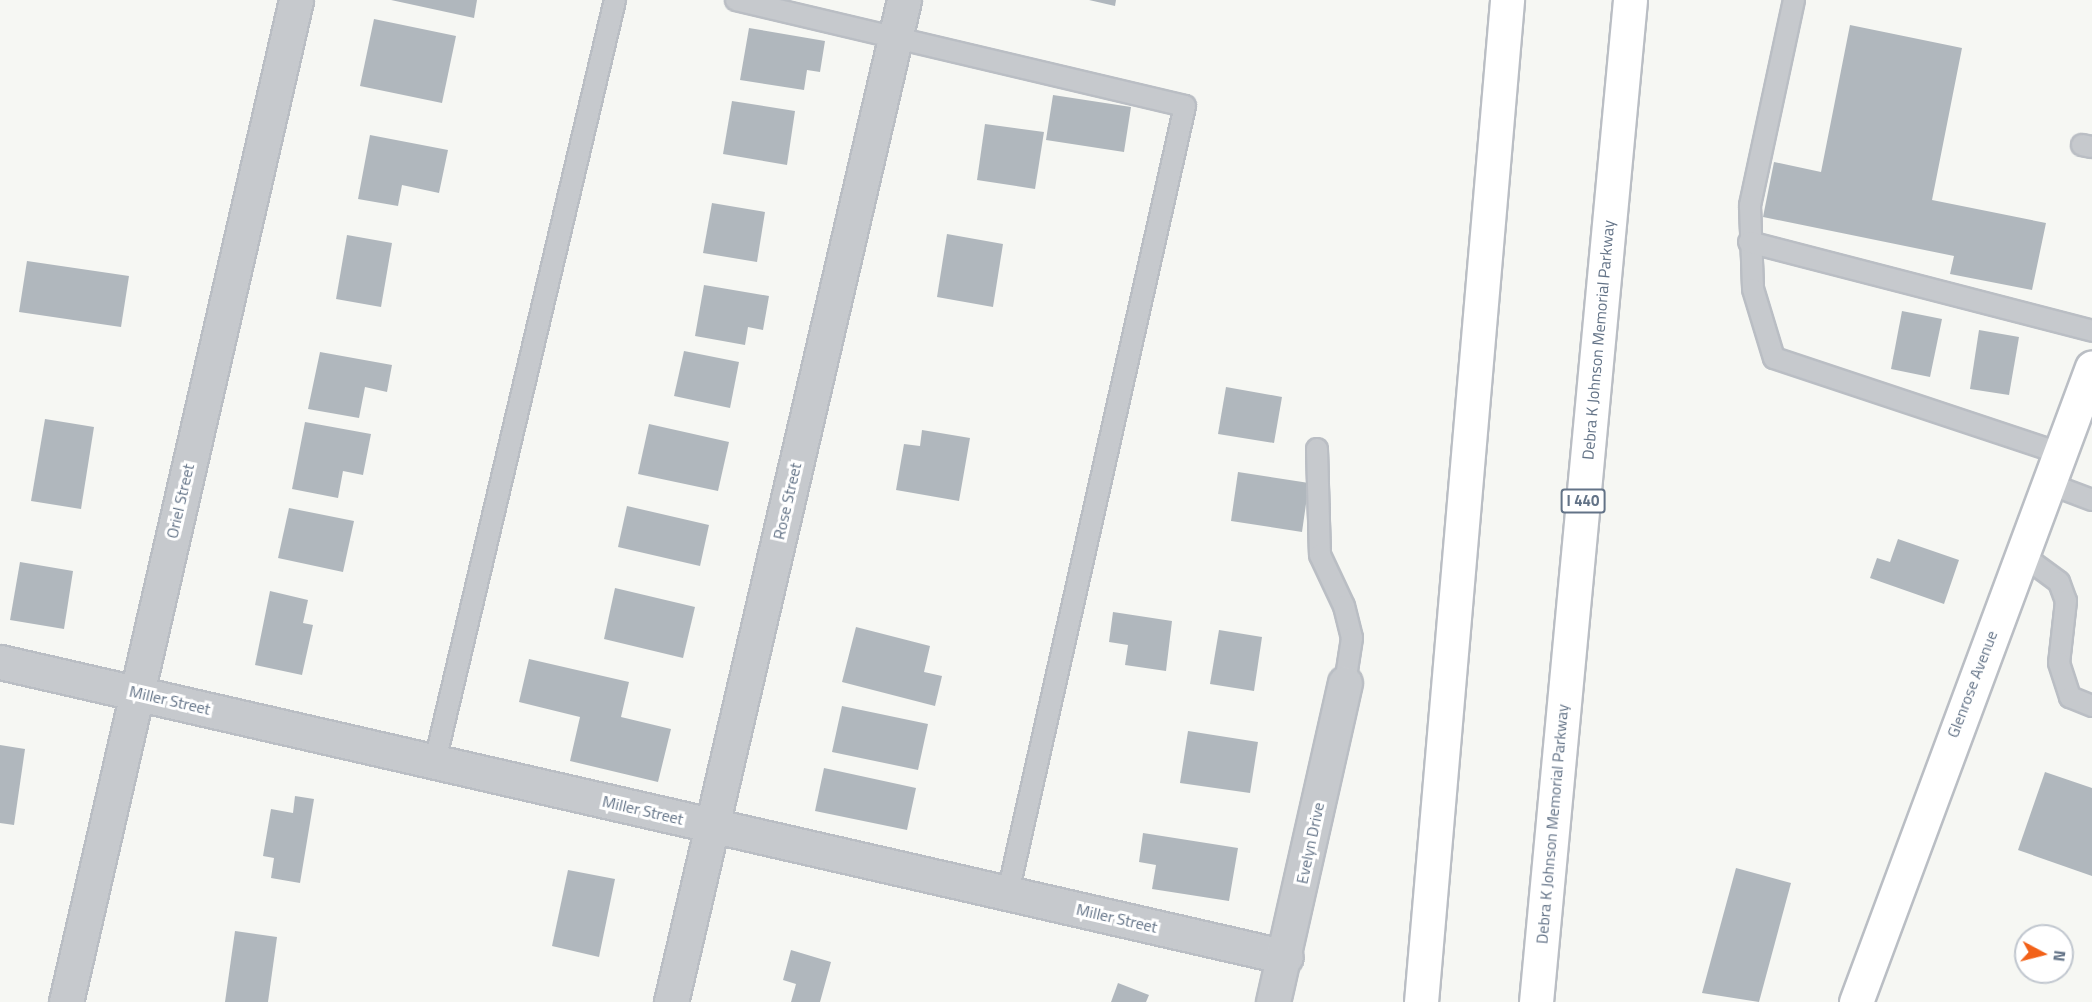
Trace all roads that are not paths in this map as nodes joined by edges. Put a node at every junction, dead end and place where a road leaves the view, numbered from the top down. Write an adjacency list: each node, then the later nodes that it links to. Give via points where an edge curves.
1 (296, 0): 19 (street, Oriel Street)
2 (615, 0): 21 (lane)
3 (736, 0): 8 (lane)
4 (904, 0): 8 (street, Rose Street)
5 (1507, 0): 28 (main road)
6 (1630, 0): 29 (main road, Debra K Johnson Memorial Parkway / I 440)
7 (1794, 0): 9 (lane, via 1750,206)
8 (896, 37): 22 (street, Rose Street); 23 (lane, via 1185,106)
9 (1749, 242): 10 (lane); 13 (lane, via 1761,327 1774,358)
10 (2092, 331)
11 (2092, 368): 13 (main road, Glenrose Avenue)
12 (1317, 449): 18 (lane, via 1320,555 1344,606 1352,638)
13 (2059, 453): 14 (main road, Glenrose Avenue)
14 (2048, 483): 15 (lane); 16 (main road, Glenrose Avenue)
15 (2092, 500)
16 (2021, 554): 20 (lane, via 2059,582 2066,601 2059,663 2070,697); 30 (main road, Glenrose Avenue)
17 (0, 662): 19 (street, Miller Street)
18 (1345, 683): 24 (street, Evelyn Drive)
19 (137, 692): 21 (street, Miller Street); 25 (street, Oriel Street)
20 (2092, 706)
21 (435, 761): 22 (street, Miller Street)
22 (711, 826): 23 (street, Miller Street); 26 (street, Rose Street)
23 (1008, 893): 24 (street, Miller Street)
24 (1286, 957): 27 (street, Evelyn Drive)
25 (66, 1002)
26 (671, 1002)
27 (1273, 1002)
28 (1421, 1002)
29 (1536, 1002)
30 (1856, 1002)

